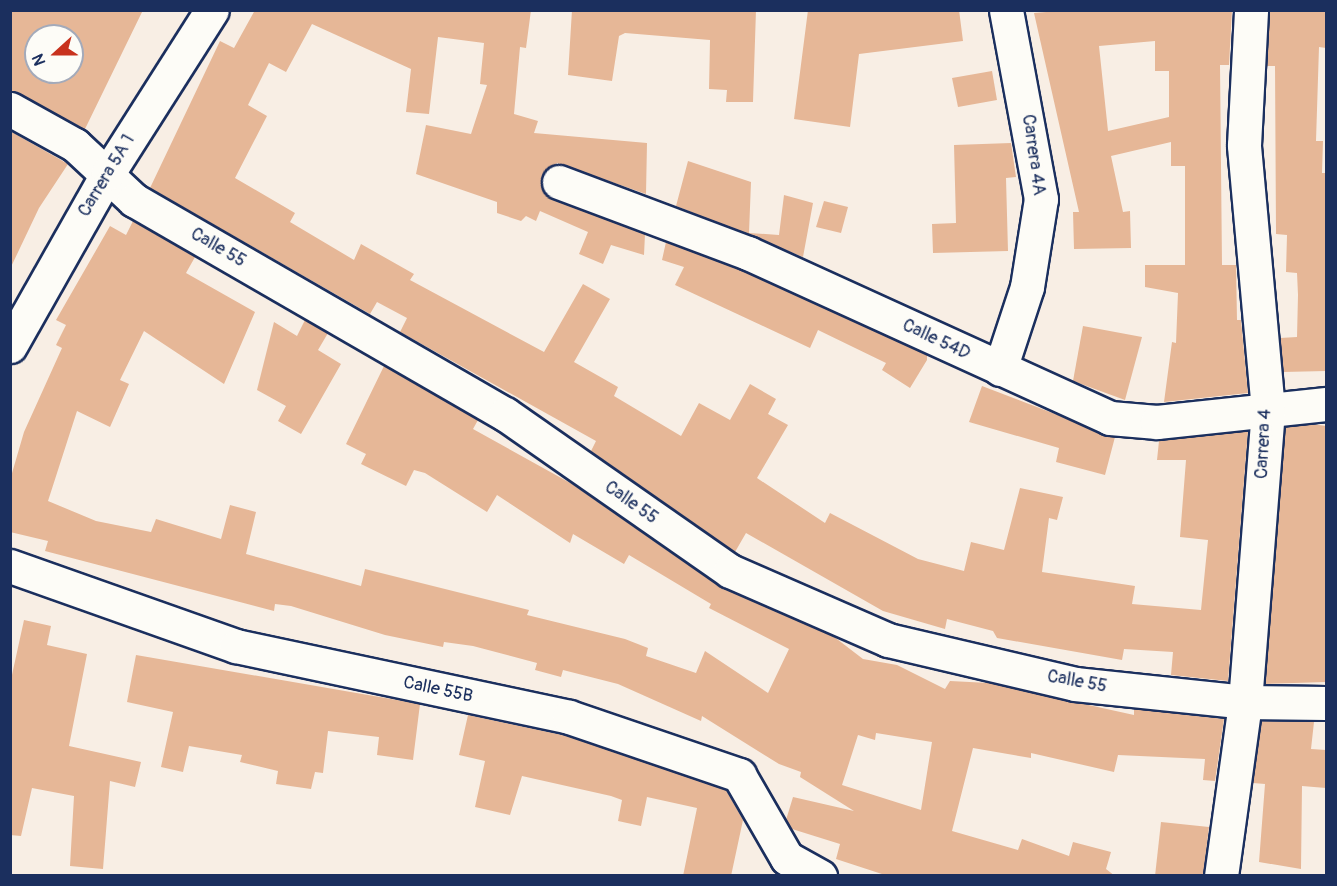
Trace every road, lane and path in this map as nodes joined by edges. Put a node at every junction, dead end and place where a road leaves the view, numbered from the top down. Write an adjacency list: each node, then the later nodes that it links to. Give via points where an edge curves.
1 (212, 10): 5 (street, Carrera 5A 1)
2 (1006, 10): 9 (street, Carrera 4A, via 1041,199 1026,287)
3 (1251, 10): 11 (street, Carrera 4, via 1245,146)
4 (10, 109): 5 (street, Calle 55, via 75,145)
5 (108, 173): 7 (street, Carrera 5A 1); 13 (street, Calle 55, via 134,200 505,414 730,572 888,640 1075,684)
6 (559, 182): 9 (street, Calle 54D, via 748,253)
7 (22, 299): 8 (street, Carrera 5A 1)
8 (10, 346)
9 (1000, 369): 11 (street, Calle 54D, via 1110,418 1157,422)
10 (1326, 404): 11 (street, Calle 54D)
11 (1268, 410): 13 (street, Carrera 4)
12 (10, 566): 15 (street, Calle 55B, via 237,646 569,717 739,775 787,858)
13 (1245, 702): 14 (street, Calle 55); 16 (street, Carrera 4)
14 (1326, 703)
15 (820, 876)
16 (1221, 876)

